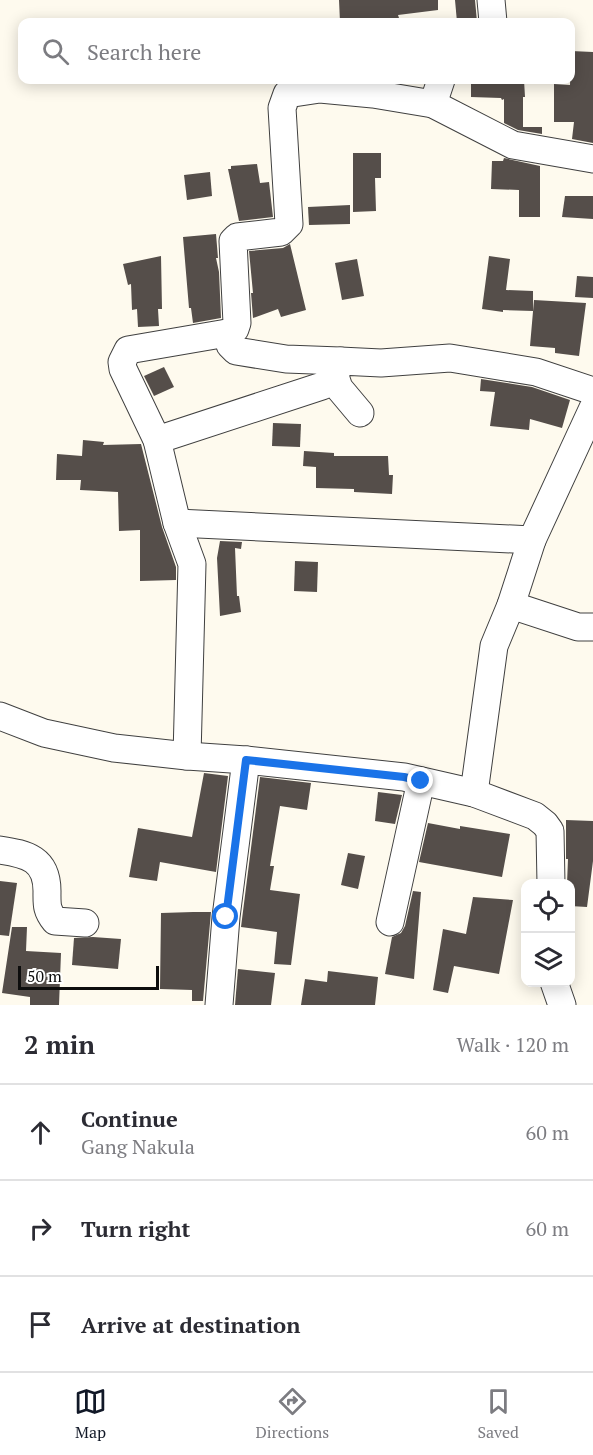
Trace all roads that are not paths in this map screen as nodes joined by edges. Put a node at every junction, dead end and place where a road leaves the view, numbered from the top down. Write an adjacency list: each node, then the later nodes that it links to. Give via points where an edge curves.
1 (492, 0): 2 (street)
2 (493, 18)
3 (437, 92): 4 (street, via 513,146); 5 (street, via 373,94 320,89 287,94 282,108 289,224 281,232 237,237 233,241 237,324)
4 (593, 159)
5 (227, 333): 6 (street, via 236,351); 10 (street, via 128,350 123,369)
6 (338, 369): 7 (street, via 450,358 536,372); 9 (street, via 339,388); 10 (street, via 322,386)
7 (593, 391)
8 (593, 408): 12 (street)
9 (360, 413)
10 (157, 440): 11 (street)
11 (177, 523): 12 (street); 16 (street, via 192,564)
12 (532, 540): 13 (street)
13 (511, 605): 14 (street, via 578,627); 19 (street, via 494,646)
14 (593, 627)
15 (0, 716): 16 (street, via 44,733 102,746)
16 (187, 756): 17 (street)
17 (246, 760): 18 (street); 25 (street)
18 (421, 781): 19 (street); 22 (street)
19 (474, 793): 21 (street, via 546,824 550,831)
20 (0, 850): 23 (street, via 34,858 42,866 48,912 55,921)
21 (551, 879)
22 (390, 922)
23 (85, 924)
24 (556, 987): 26 (street)
25 (219, 1005)
26 (562, 1005)

